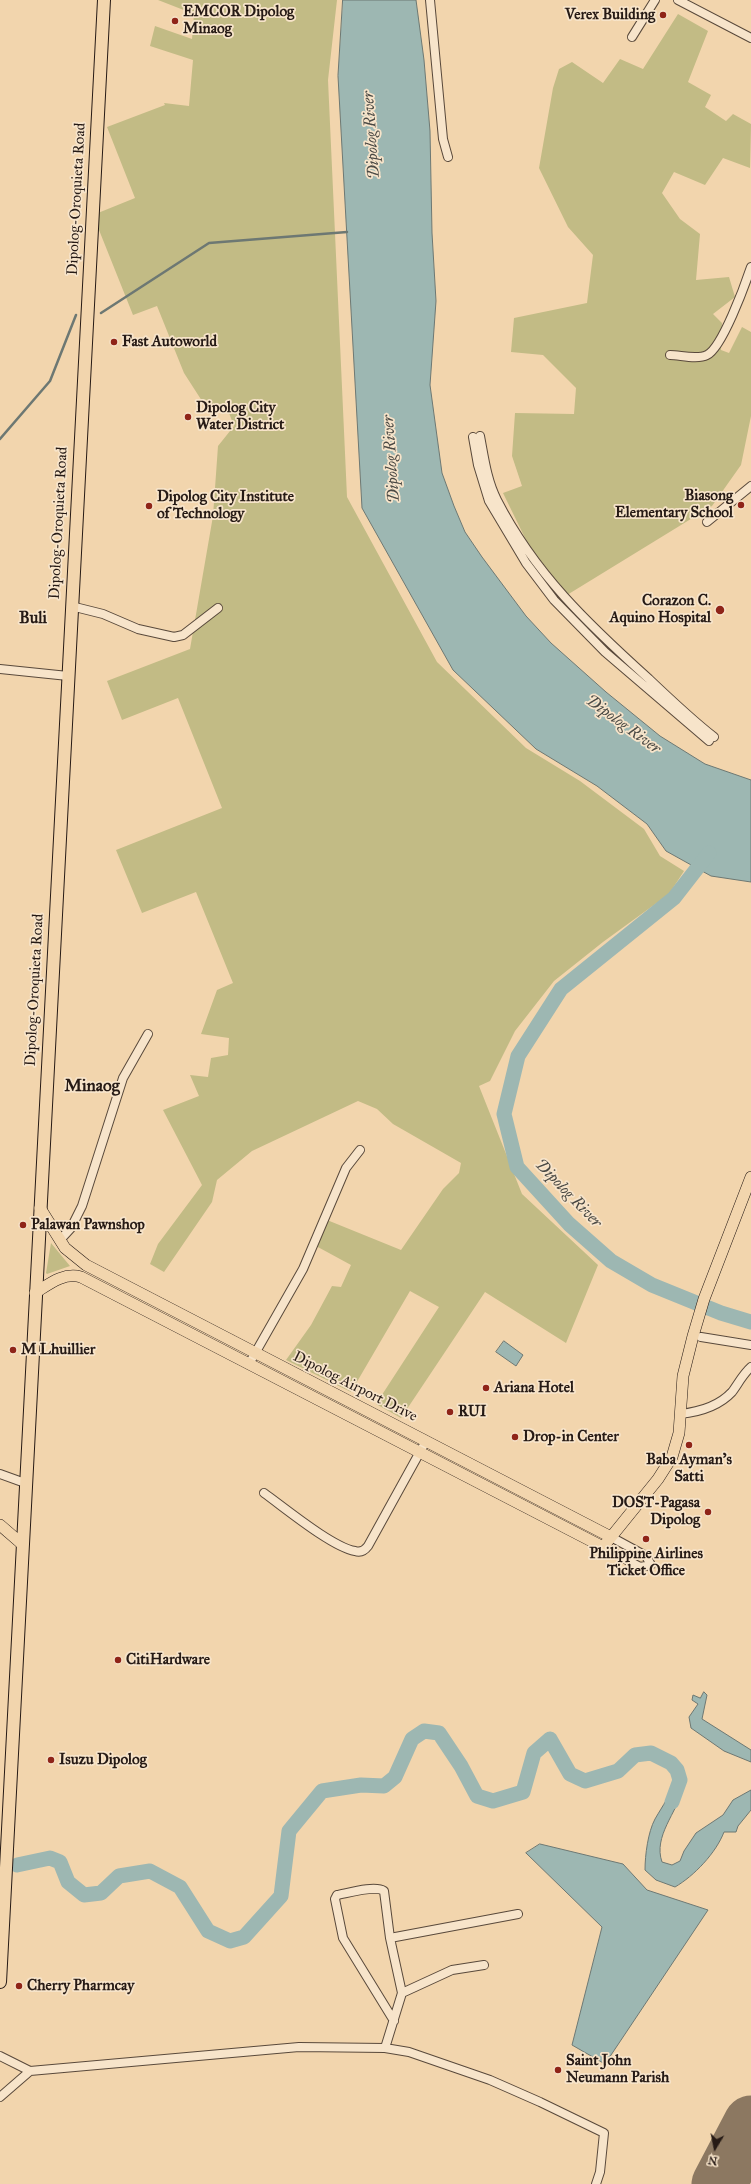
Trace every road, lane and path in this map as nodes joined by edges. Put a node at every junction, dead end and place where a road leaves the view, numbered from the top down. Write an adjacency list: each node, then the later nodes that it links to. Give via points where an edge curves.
1 (104, 0): 13 (highway, Dipolog-Oroquieta Road)
2 (430, 0): 7 (street, via 443,139)
3 (655, 0): 5 (street)
4 (682, 1): 6 (street)
5 (632, 37)
6 (751, 38)
7 (448, 157)
8 (751, 267): 9 (street, via 724,332 712,352 706,356)
9 (670, 355)
10 (476, 436): 17 (street, via 478,465 489,501 526,563 554,600 605,652)
11 (751, 486): 12 (street)
12 (707, 522)
13 (71, 606): 14 (street, via 110,616 138,629 174,637 183,635); 16 (highway, Dipolog-Oroquieta Road)
14 (218, 608)
15 (0, 669): 16 (street)
16 (68, 676): 21 (highway, Dipolog-Oroquieta Road)
17 (712, 739)
18 (148, 1034): 22 (street, via 123,1078 82,1206 71,1228)
19 (360, 1150): 28 (street, via 346,1168 303,1269)
20 (751, 1177): 31 (main road, via 698,1319 683,1376)
21 (40, 1208): 22 (main road, Dipolog Airport Drive); 25 (highway, Dipolog-Oroquieta Road)
22 (60, 1240): 23 (main road, Dipolog Airport Drive, via 72,1255)
23 (86, 1265): 24 (main road); 28 (main road, Dipolog Airport Drive)
24 (81, 1276): 25 (main road, via 62,1277); 29 (main road, Dipolog Airport Drive)
25 (35, 1293): 35 (highway, Dipolog-Oroquieta Road)
26 (701, 1337): 27 (street)
27 (751, 1345)
28 (255, 1352): 29 (street); 32 (main road, Dipolog Airport Drive)
29 (249, 1364): 33 (main road, Dipolog Airport Drive)
30 (751, 1367): 31 (street, via 731,1393 716,1405 694,1413)
31 (680, 1414): 38 (main road, via 678,1439 666,1469)
32 (426, 1441): 33 (street); 38 (main road, Dipolog Airport Drive)
33 (420, 1452): 36 (street, via 368,1546 361,1551 347,1549 324,1536); 40 (main road, Dipolog Airport Drive)
34 (0, 1474): 35 (street)
35 (25, 1483): 39 (highway, Dipolog-Oroquieta Road)
36 (264, 1493)
37 (0, 1526): 39 (main road)
38 (610, 1537): 40 (main road); 40 (street, via 646,1556 651,1565 640,1567)
39 (22, 1544): 44 (highway, Dipolog-Oroquieta Road)
40 (602, 1547)
41 (518, 1914): 42 (street)
42 (390, 1938): 45 (street); 46 (street, via 384,1891 362,1890 335,1896 343,1938)
43 (484, 1965): 45 (street, via 452,1970)
44 (0, 1982)
45 (402, 1993): 46 (street)
46 (394, 2021): 47 (street)
47 (385, 2048): 49 (street, via 299,2047); 51 (street, via 409,2052 490,2080 604,2133 600,2172)
48 (0, 2056): 49 (street)
49 (30, 2071): 50 (street)
50 (0, 2098)
51 (596, 2184)

